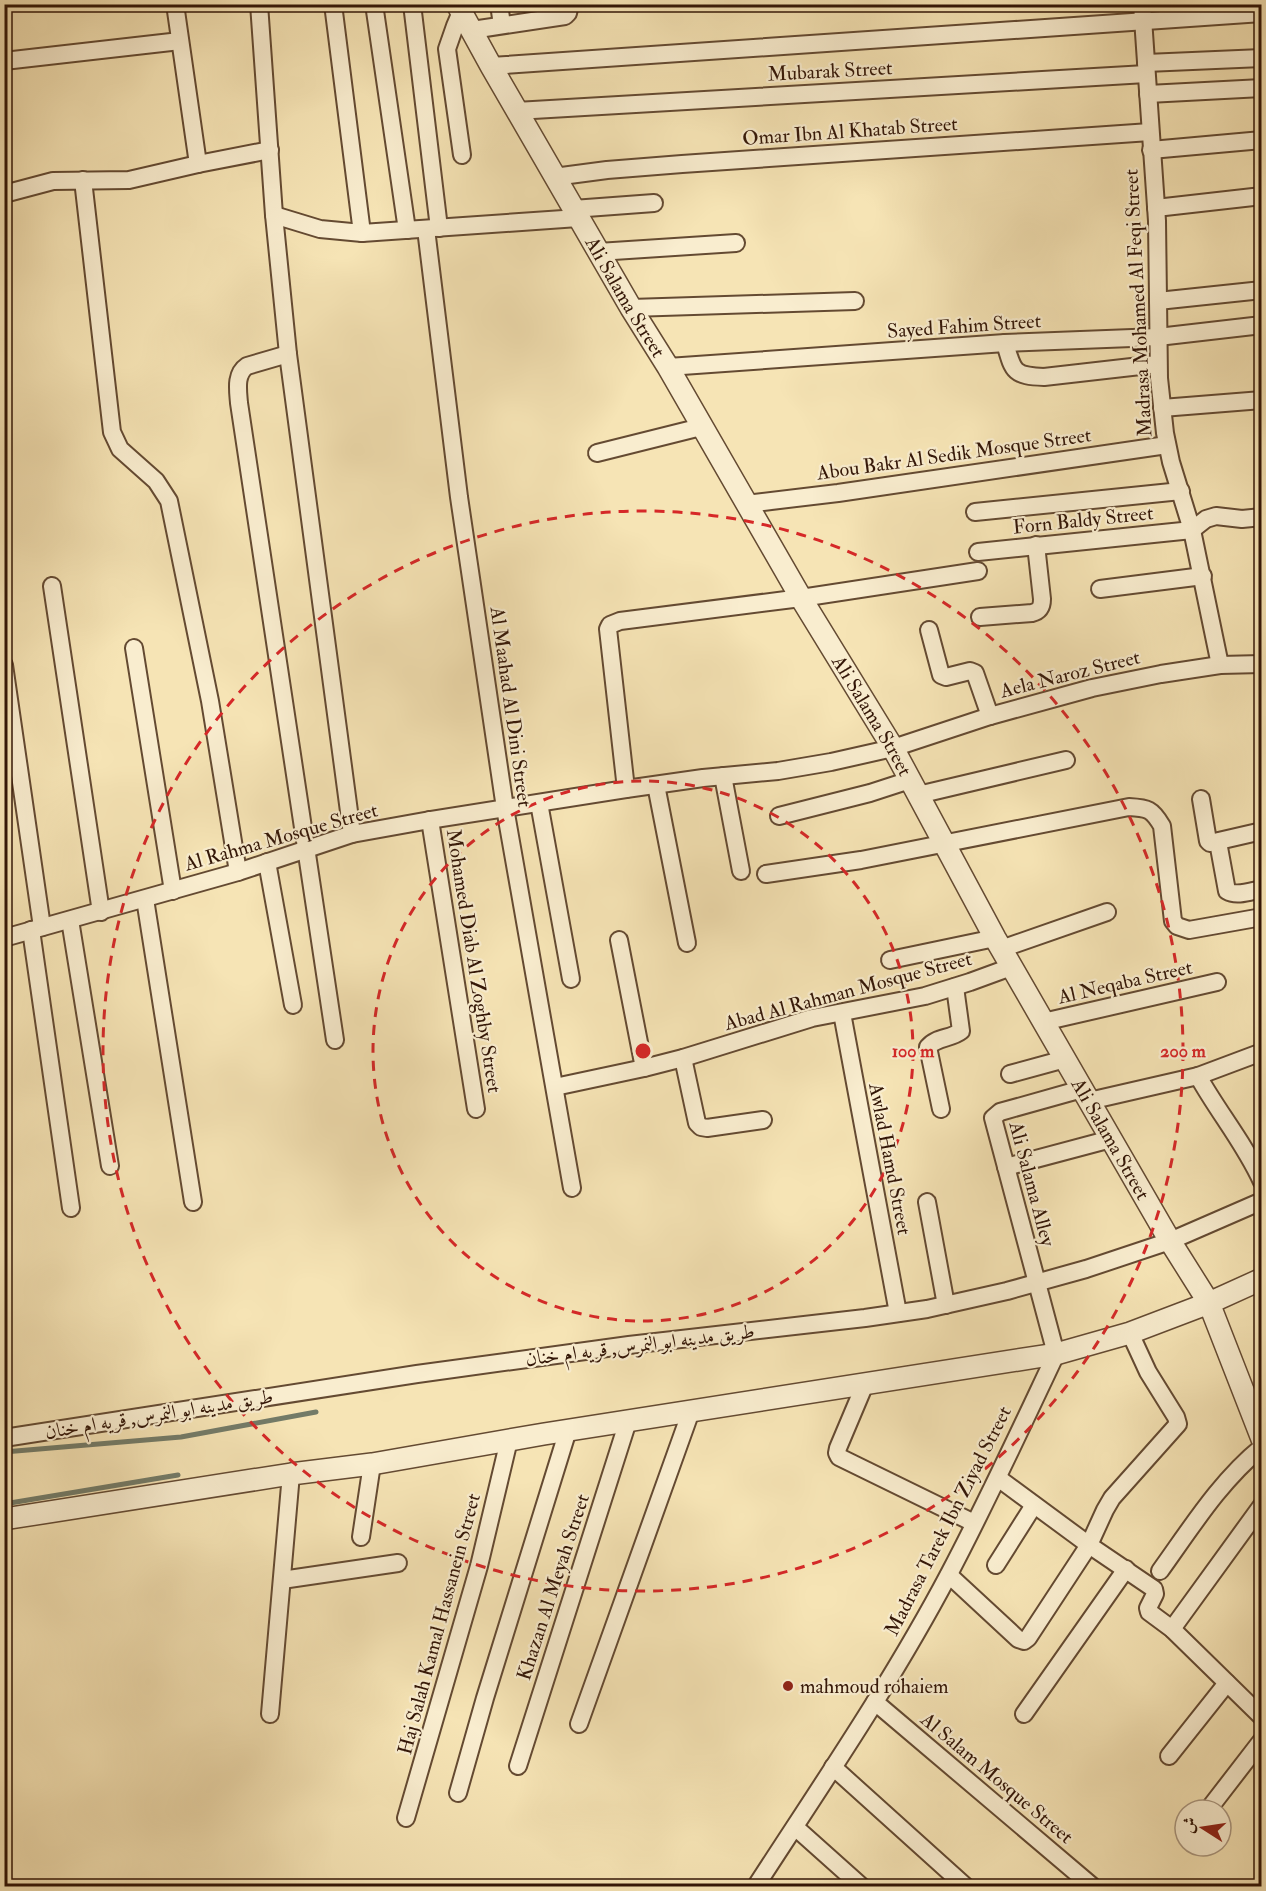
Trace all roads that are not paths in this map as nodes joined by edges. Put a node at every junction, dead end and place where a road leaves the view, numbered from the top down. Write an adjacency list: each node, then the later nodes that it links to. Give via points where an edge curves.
1 (175, 4): 13 (street)
2 (259, 4): 23 (street)
3 (333, 4): 37 (street)
4 (374, 4): 36 (street)
5 (412, 4): 35 (street, Al Maahad Al Dini Street)
6 (499, 4): 12 (street)
7 (570, 4): 12 (street, via 565,16)
8 (1142, 4): 11 (street, Madrasa Mohamed Al Feqi Street)
9 (1262, 13): 11 (street)
10 (463, 16): 12 (street); 16 (street, Ali Salama Street); 25 (street, via 454,26 447,49)
11 (1144, 22): 16 (street); 17 (street, Madrasa Mohamed Al Feqi Street)
12 (502, 25)
13 (180, 41): 15 (street); 26 (street)
14 (1262, 58): 17 (street, Mubarak Street)
15 (4, 61)
16 (490, 66): 20 (street, Ali Salama Street)
17 (1146, 68): 19 (street, Madrasa Mohamed Al Feqi Street); 20 (street, Mubarak Street)
18 (1262, 88): 19 (street)
19 (1148, 94): 21 (street, Madrasa Mohamed Al Feqi Street)
20 (516, 111): 27 (street, Ali Salama Street)
21 (1150, 132): 24 (street, Madrasa Mohamed Al Feqi Street); 27 (street, Omar Ibn Al Khatab Street, via 672,165)
22 (1262, 140): 24 (street)
23 (270, 150): 26 (street); 34 (street)
24 (1151, 150): 32 (street, Madrasa Mohamed Al Feqi Street)
25 (462, 155)
26 (198, 164): 28 (street, via 129,180)
27 (554, 177): 33 (street, Ali Salama Street)
28 (83, 180): 29 (street, via 43,183); 92 (street, via 112,432 120,449 156,481 170,501 212,712)
29 (4, 194)
30 (1262, 196): 32 (street)
31 (654, 203): 33 (street)
32 (1156, 208): 42 (street, Madrasa Mohamed Al Feqi Street)
33 (576, 213): 35 (street); 39 (street, Ali Salama Street)
34 (274, 215): 37 (street, via 320,229); 47 (street)
35 (432, 228): 36 (street); 82 (street, Al Maahad Al Dini Street, via 456,475)
36 (407, 230): 37 (street)
37 (362, 233)
38 (736, 243): 39 (street)
39 (598, 252): 43 (street, Ali Salama Street)
40 (1262, 290): 42 (street)
41 (855, 301): 43 (street)
42 (1158, 301): 45 (street, Madrasa Mohamed Al Feqi Street)
43 (631, 308): 49 (street, Ali Salama Street)
44 (1262, 326): 45 (street, Sayed Fahim Street)
45 (1158, 337): 46 (street, Sayed Fahim Street); 48 (street, Madrasa Mohamed Al Feqi Street)
46 (1005, 343): 48 (street, via 1016,371 1028,376); 49 (street, Sayed Fahim Street)
47 (288, 354): 86 (street); 89 (street, via 247,366 239,376 238,388)
48 (1158, 364): 51 (street, Madrasa Mohamed Al Feqi Street)
49 (668, 368): 52 (street, Ali Salama Street)
50 (1262, 400): 51 (street)
51 (1162, 408): 53 (street, Madrasa Mohamed Al Feqi Street)
52 (701, 427): 54 (street); 56 (street, Ali Salama Street)
53 (1167, 445): 55 (street, Madrasa Mohamed Al Feqi Street); 56 (street, Abou Bakr Al Sedik Mosque Street)
54 (597, 453)
55 (1181, 491): 57 (street); 59 (street, Madrasa Mohamed Al Feqi Street)
56 (746, 504): 66 (street, Ali Salama Street)
57 (975, 512)
58 (1262, 517): 59 (street, via 1216,516)
59 (1192, 530): 60 (street, Forn Baldy Street); 63 (street, Madrasa Mohamed Al Feqi Street)
60 (1036, 545): 61 (street, Forn Baldy Street); 67 (street, via 1042,599 1039,609 1032,613)
61 (978, 552)
62 (978, 572): 66 (street)
63 (1203, 576): 65 (street); 72 (street, Madrasa Mohamed Al Feqi Street)
64 (52, 586): 97 (street)
65 (1100, 588)
66 (801, 597): 74 (street, Ali Salama Street); 79 (street, via 610,625)
67 (980, 617)
68 (929, 630): 73 (street, via 941,675 975,673)
69 (134, 648): 95 (street)
70 (1262, 664): 72 (street, Aela Naroz Street)
71 (4, 665): 101 (street)
72 (1220, 665): 73 (street, Aela Naroz Street, via 1092,688)
73 (990, 716): 74 (street, Aela Naroz Street)
74 (893, 748): 76 (street, Al Rahma Mosque Street, via 778,771); 78 (street, Ali Salama Street)
75 (1066, 760): 78 (street)
76 (723, 776): 77 (street, Al Rahma Mosque Street); 91 (street)
77 (656, 784): 79 (street, Al Rahma Mosque Street); 104 (street)
78 (914, 787): 83 (street); 88 (street, Ali Salama Street)
79 (626, 789): 81 (street, Al Rahma Mosque Street)
80 (1201, 799): 87 (street, via 1208,841)
81 (539, 803): 82 (street, Al Rahma Mosque Street); 107 (street)
82 (505, 808): 84 (street, Al Rahma Mosque Street); 120 (street, Al Maahad Al Dini Street)
83 (779, 816)
84 (430, 820): 86 (street, Al Rahma Mosque Street); 122 (street, Mohamed Diab Al Zoghby Street)
85 (1262, 831): 87 (street)
86 (352, 834): 89 (street, Al Rahma Mosque Street)
87 (1218, 842): 94 (street, via 1227,891)
88 (944, 844): 93 (street); 99 (street, via 1129,807 1147,808 1162,826 1173,921 1177,926 1189,930); 105 (street, Ali Salama Street)
89 (305, 849): 90 (street, Al Rahma Mosque Street); 113 (street)
90 (267, 862): 92 (street, Al Rahma Mosque Street); 110 (street)
91 (741, 871)
92 (238, 872): 95 (street, Al Rahma Mosque Street)
93 (766, 874)
94 (1262, 889)
95 (173, 891): 96 (street, Al Rahma Mosque Street)
96 (145, 899): 97 (street, Al Rahma Mosque Street); 131 (street)
97 (101, 912): 100 (street, Al Rahma Mosque Street)
98 (1107, 912): 105 (street)
99 (1262, 917)
100 (70, 920): 101 (street, Al Rahma Mosque Street); 126 (street)
101 (37, 928): 102 (street, Al Rahma Mosque Street); 133 (street)
102 (4, 938)
103 (619, 940): 117 (street)
104 (687, 943)
105 (1002, 952): 106 (street); 109 (street, Abad Al Rahman Mosque Street); 112 (street, Ali Salama Street)
106 (890, 960)
107 (572, 979)
108 (1217, 982): 112 (street, Al Neqaba Street)
109 (955, 987): 111 (street, Abad Al Rahman Mosque Street); 123 (street, via 961,1031 928,1047)
110 (292, 1005)
111 (842, 1013): 115 (street, Abad Al Rahman Mosque Street, via 784,1026); 139 (street, Awlad Hamd Street)
112 (1043, 1022): 116 (street, Ali Salama Street)
113 (335, 1040)
114 (1262, 1052): 119 (street)
115 (683, 1058): 117 (street, Abad Al Rahman Mosque Street); 124 (street, via 697,1124 707,1128)
116 (1065, 1059): 118 (street); 121 (street, Ali Salama Street)
117 (644, 1068): 120 (street, Abad Al Rahman Mosque Street)
118 (1010, 1074)
119 (1198, 1076): 121 (street); 128 (street)
120 (555, 1087): 129 (street, Al Maahad Al Dini Street)
121 (1085, 1095): 125 (street, Ali Salama Street); 127 (street, Ali Salama Alley, via 996,1114 993,1123)
122 (477, 1109)
123 (941, 1109)
124 (763, 1120)
125 (1111, 1139): 127 (street); 134 (street, Ali Salama Street)
126 (110, 1166)
127 (1006, 1167): 136 (street, Ali Salama Alley)
128 (1262, 1182)
129 (572, 1188)
130 (1262, 1201): 134 (street, طريق مدينه ابو النمرس, قريه ام خنان)
131 (193, 1202)
132 (927, 1202): 138 (street)
133 (71, 1208)
134 (1170, 1241): 136 (street, طريق مدينه ابو النمرس, قريه ام خنان); 137 (street, Ali Salama Street)
135 (1262, 1279): 137 (street)
136 (1036, 1283): 138 (street, طريق مدينه ابو النمرس, قريه ام خنان); 141 (street, Ali Salama Alley)
137 (1209, 1303): 140 (street); 147 (street, Ali Salama Street)
138 (946, 1305): 139 (street, طريق مدينه ابو النمرس, قريه ام خنان)
139 (898, 1313): 146 (street, طريق مدينه ابو النمرس, قريه ام خنان, via 428,1372)
140 (1130, 1333): 141 (street); 158 (street, via 1178,1424 1112,1498)
141 (1056, 1354): 142 (street); 152 (street, Madrasa Tarek Ibn Ziyad Street)
142 (865, 1384): 143 (street); 156 (street, via 837,1450 839,1457)
143 (691, 1411): 144 (street); 171 (street)
144 (628, 1421): 145 (street); 175 (street, Khazan Al Meyah Street)
145 (568, 1430): 148 (street); 177 (street)
146 (4, 1438)
147 (1262, 1439)
148 (509, 1440): 150 (street); 179 (street, Haj Salah Kamal Hassanein Street, via 478,1566)
149 (1262, 1447): 162 (street, via 1224,1483)
150 (372, 1464): 151 (street); 157 (street)
151 (291, 1474): 155 (street); 164 (street)
152 (998, 1478): 153 (street); 156 (street, Madrasa Tarek Ibn Ziyad Street)
153 (1034, 1505): 158 (street); 160 (street)
154 (1262, 1505): 165 (street)
155 (4, 1519)
156 (974, 1523): 163 (street, Madrasa Tarek Ibn Ziyad Street)
157 (361, 1537)
158 (1089, 1545): 161 (street); 163 (street, via 1024,1641)
159 (398, 1563): 164 (street)
160 (996, 1565)
161 (1126, 1569): 165 (street, via 1155,1590 1148,1610); 169 (street)
162 (1160, 1571)
163 (949, 1575): 167 (street, Madrasa Tarek Ibn Ziyad Street)
164 (282, 1580): 168 (street)
165 (1173, 1629): 166 (street)
166 (1227, 1683): 170 (street); 173 (street)
167 (875, 1702): 176 (street, Madrasa Tarek Ibn Ziyad Street); 184 (street, Al Salam Mosque Street)
168 (270, 1714)
169 (1024, 1714)
170 (1262, 1717)
171 (579, 1724)
172 (1262, 1740): 174 (street)
173 (1169, 1756)
174 (1256, 1760): 178 (street)
175 (518, 1766)
176 (833, 1767): 180 (street, Madrasa Tarek Ibn Ziyad Street); 183 (street)
177 (458, 1794)
178 (1220, 1798)
179 (406, 1818)
180 (795, 1827): 181 (street, Madrasa Tarek Ibn Ziyad Street); 182 (street)
181 (758, 1886)
182 (861, 1887)
183 (965, 1887)
184 (1092, 1887)

